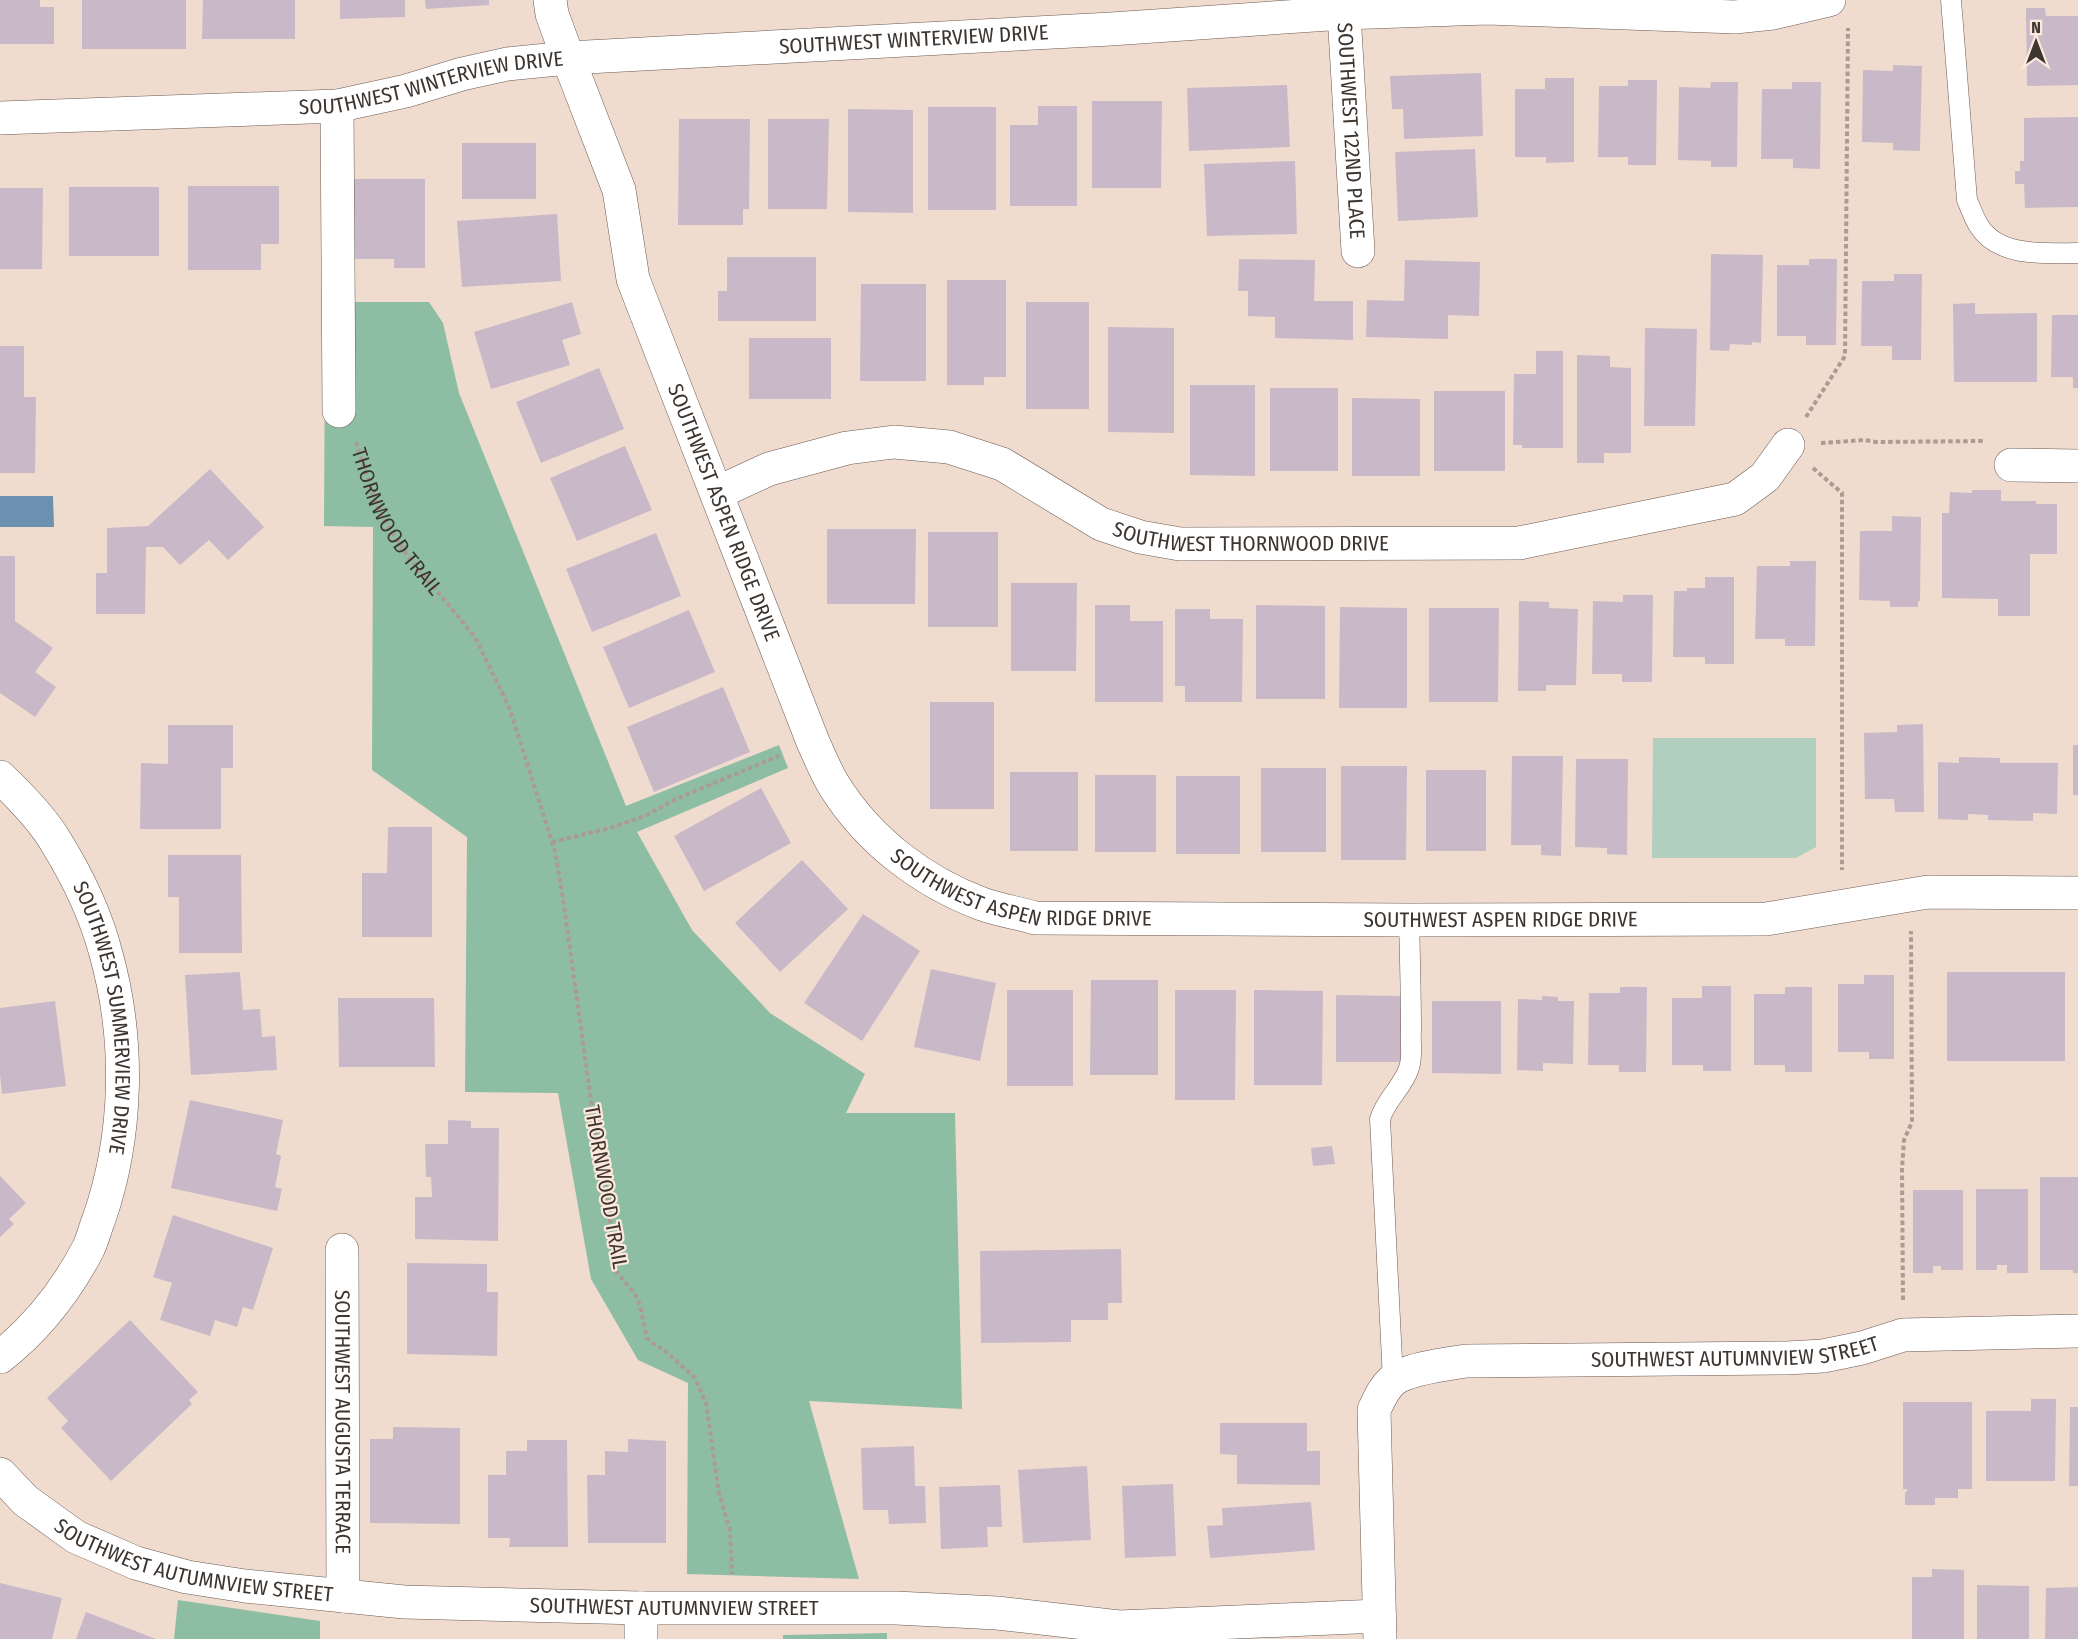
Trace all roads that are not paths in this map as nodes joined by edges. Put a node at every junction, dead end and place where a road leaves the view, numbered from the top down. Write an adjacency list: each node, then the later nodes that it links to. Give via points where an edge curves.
1 (550, 0): 5 (street, SOUTHWEST ASPEN RIDGE DRIVE)
2 (1951, 0): 9 (lane, via 1967,200 1980,227 1999,244 2030,253)
3 (1839, 9): 4 (street, SOUTHWEST WINTERVIEW DRIVE, via 1735,17 1487,8)
4 (1344, 12): 5 (street, SOUTHWEST WINTERVIEW DRIVE, via 1112,29); 8 (street, SOUTHWEST 122ND PLACE)
5 (568, 58): 6 (street, SOUTHWEST WINTERVIEW DRIVE, via 507,64); 14 (street, SOUTHWEST ASPEN RIDGE DRIVE, via 619,190 636,288)
6 (337, 106): 7 (street, SOUTHWEST WINTERVIEW DRIVE); 10 (street)
7 (0, 118)
8 (1358, 251)
9 (2078, 253)
10 (339, 411)
11 (1788, 445): 14 (street, SOUTHWEST THORNWOOD DRIVE, via 1765,477 1735,499 1519,543 1180,544 1140,537 1101,524 1002,464 949,447 894,442 847,448 769,469)
12 (2011, 465): 13 (street)
13 (2078, 466)
14 (717, 493): 17 (street, SOUTHWEST ASPEN RIDGE DRIVE, via 797,704 835,788 884,844 914,869 945,888 984,904 1035,918)
15 (0, 777): 20 (street, SOUTHWEST SUMMERVIEW DRIVE, via 55,840 84,894 106,952 117,999 123,1069 109,1188 89,1247 57,1300)
16 (2078, 892): 17 (street, SOUTHWEST ASPEN RIDGE DRIVE, via 1928,892 1766,919)
17 (1409, 920): 21 (lane, via 1410,1066 1380,1119)
18 (342, 1250): 23 (street, SOUTHWEST AUGUSTA TERRACE)
19 (2078, 1331): 21 (street, SOUTHWEST AUTUMNVIEW STREET, via 1902,1335 1823,1356 1466,1361 1429,1366)
20 (0, 1358)
21 (1393, 1380): 25 (street, via 1374,1410)
22 (0, 1474): 23 (street, SOUTHWEST AUTUMNVIEW STREET, via 26,1501 76,1537 136,1563 233,1585)
23 (343, 1596): 24 (street, SOUTHWEST AUTUMNVIEW STREET)
24 (641, 1624): 25 (street, SOUTHWEST AUTUMNVIEW STREET, via 730,1609 896,1608 1119,1627)
25 (1380, 1628)

